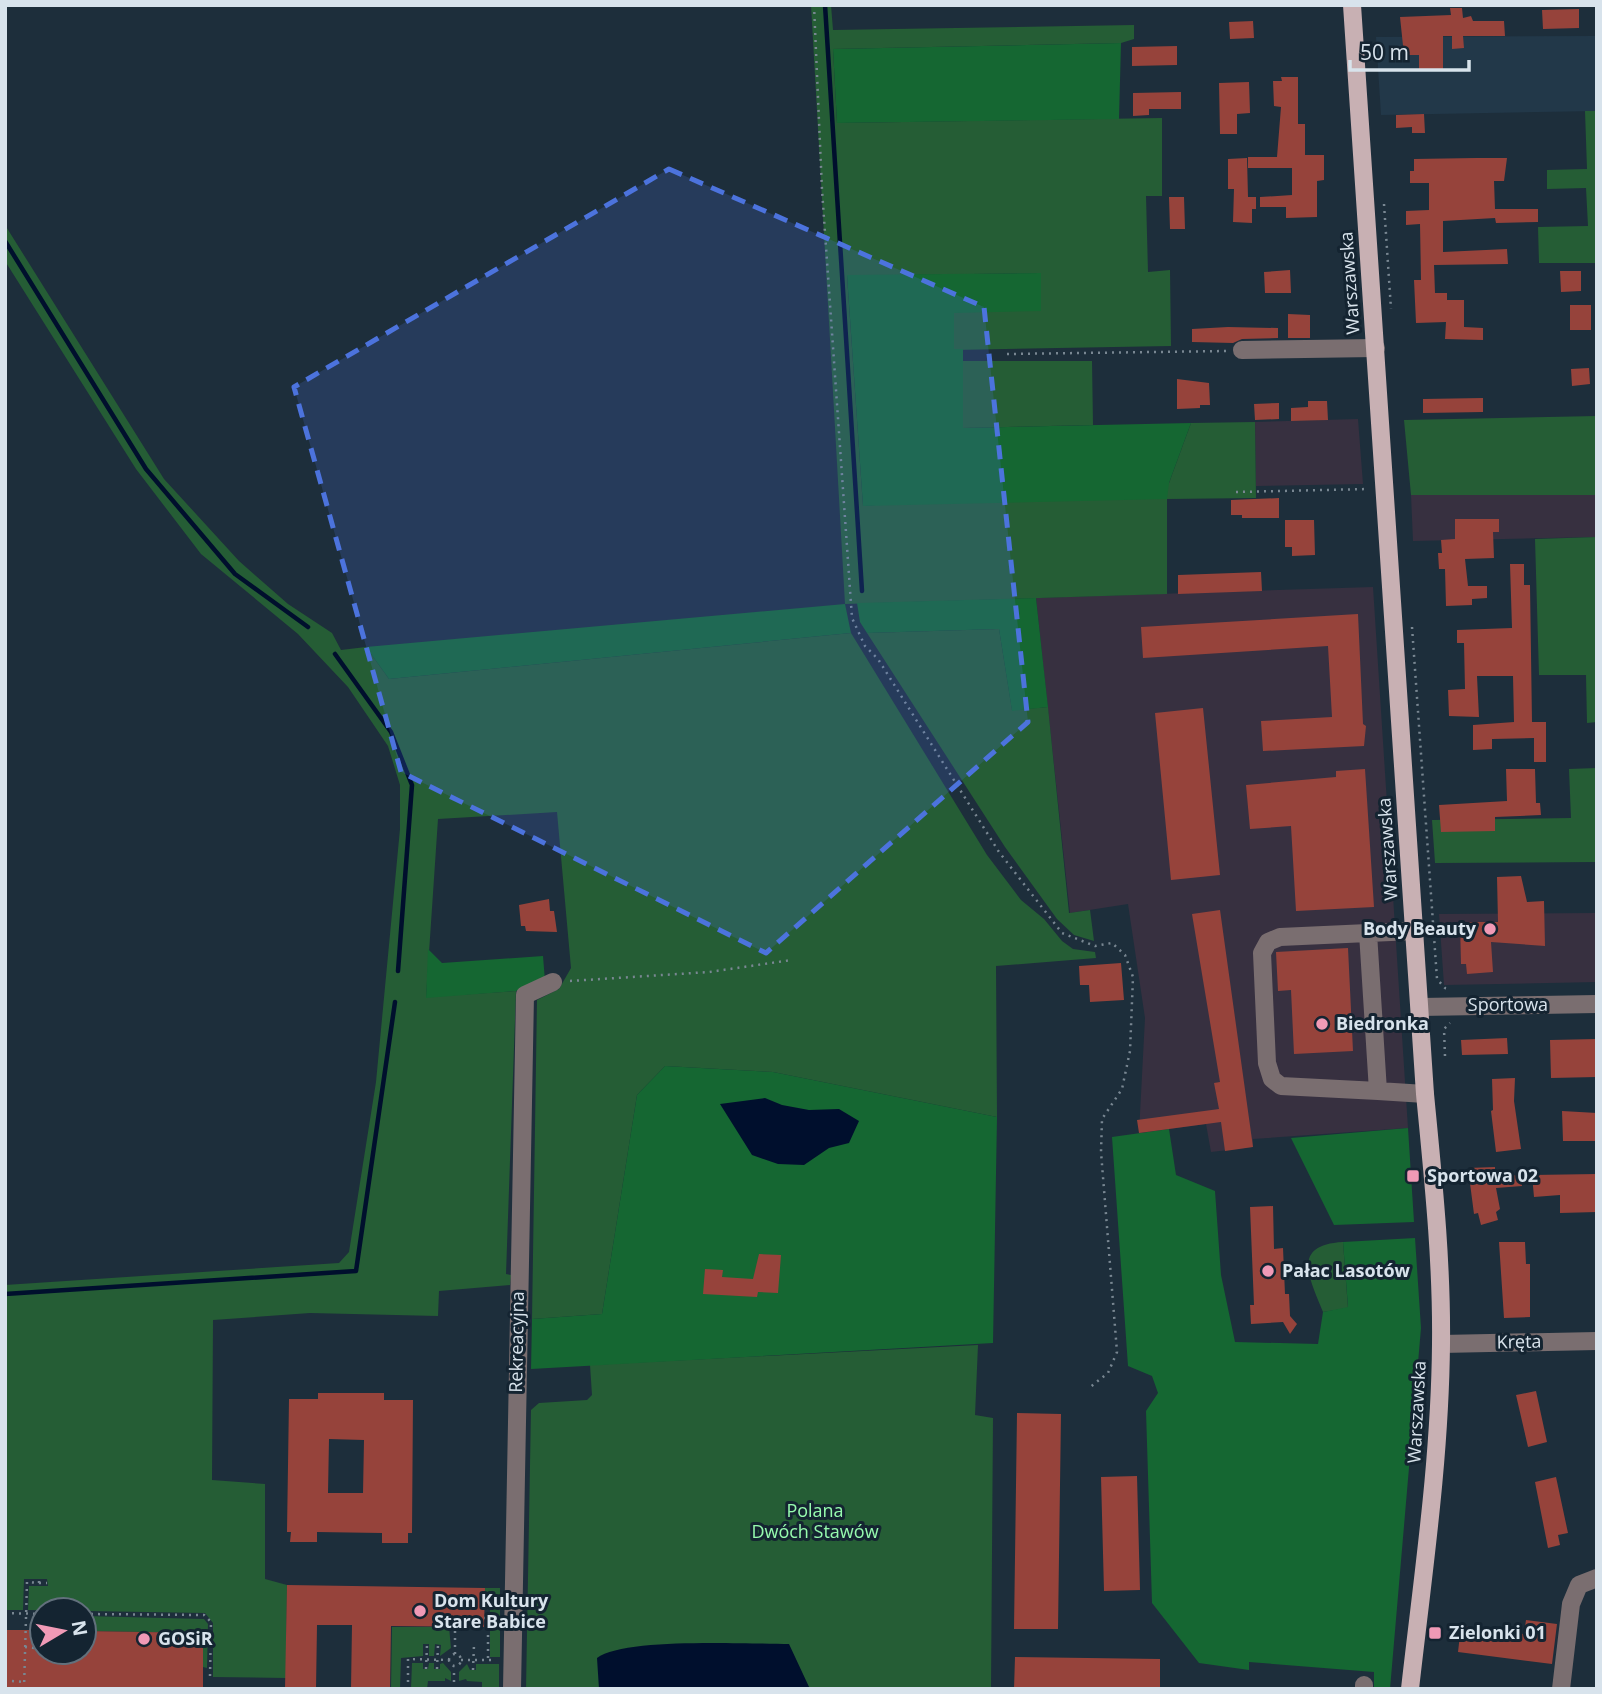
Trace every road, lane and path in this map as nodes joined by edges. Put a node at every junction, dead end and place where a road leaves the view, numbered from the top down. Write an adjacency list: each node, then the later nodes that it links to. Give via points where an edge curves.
1 (814, 5): 22 (path, via 852,618 865,646 878,659 999,852 1054,923 1079,942 1095,946 1112,943 1125,955 1133,977 1130,1051 1122,1089 1102,1119 1117,1352 1108,1373)
2 (1352, 5): 5 (main road, Warszawska)
3 (1383, 194): 4 (path)
4 (1391, 312)
5 (1376, 348): 6 (street); 8 (main road, Warszawska)
6 (1242, 351): 7 (path)
7 (1007, 354)
8 (1386, 489): 9 (path); 11 (main road, Warszawska)
9 (1236, 492)
10 (1411, 617): 15 (path, via 1437,979 1445,988)
11 (1414, 931): 12 (street); 17 (main road, Warszawska)
12 (1368, 933): 18 (street); 18 (street, via 1280,937 1268,942 1262,953 1267,1063 1272,1079 1281,1086)
13 (792, 960): 14 (path, via 709,972)
14 (553, 982): 52 (street, Rekreacyjna, via 525,995)
15 (1458, 990)
16 (1597, 1004): 17 (street, Sportowa)
17 (1420, 1007): 19 (main road, Warszawska)
18 (1378, 1091): 19 (street)
19 (1424, 1094): 21 (main road, Warszawska, via 1437,1231)
20 (1597, 1340): 21 (street, Kręta)
21 (1441, 1344): 53 (main road, Warszawska, via 1434,1481)
22 (1089, 1388)
23 (1597, 1578): 54 (street, via 1579,1585 1571,1604)
24 (47, 1583): 26 (path, via 27,1583)
25 (5, 1613): 26 (path)
26 (26, 1614): 33 (path)
27 (98, 1614): 46 (path, via 204,1615 211,1622)
28 (484, 1618): 40 (path, via 488,1618)
29 (455, 1627): 34 (path)
30 (427, 1645): 35 (path)
31 (438, 1645): 36 (path)
32 (474, 1645): 39 (path)
33 (25, 1647): 48 (path)
34 (455, 1654): 37 (path); 38 (path)
35 (426, 1659): 36 (path); 43 (path); 50 (path, via 408,1659)
36 (438, 1660): 37 (path); 44 (path)
37 (449, 1660): 42 (path)
38 (461, 1660): 39 (path); 42 (path)
39 (474, 1660): 40 (path); 45 (path)
40 (488, 1660): 41 (path)
41 (502, 1661)
42 (454, 1667): 51 (path)
43 (426, 1669)
44 (438, 1669)
45 (473, 1670)
46 (210, 1677)
47 (12, 1682): 48 (path)
48 (24, 1682): 49 (path)
49 (24, 1689)
50 (408, 1689)
51 (454, 1689)
52 (512, 1689)
53 (1410, 1689)
54 (1561, 1689)

